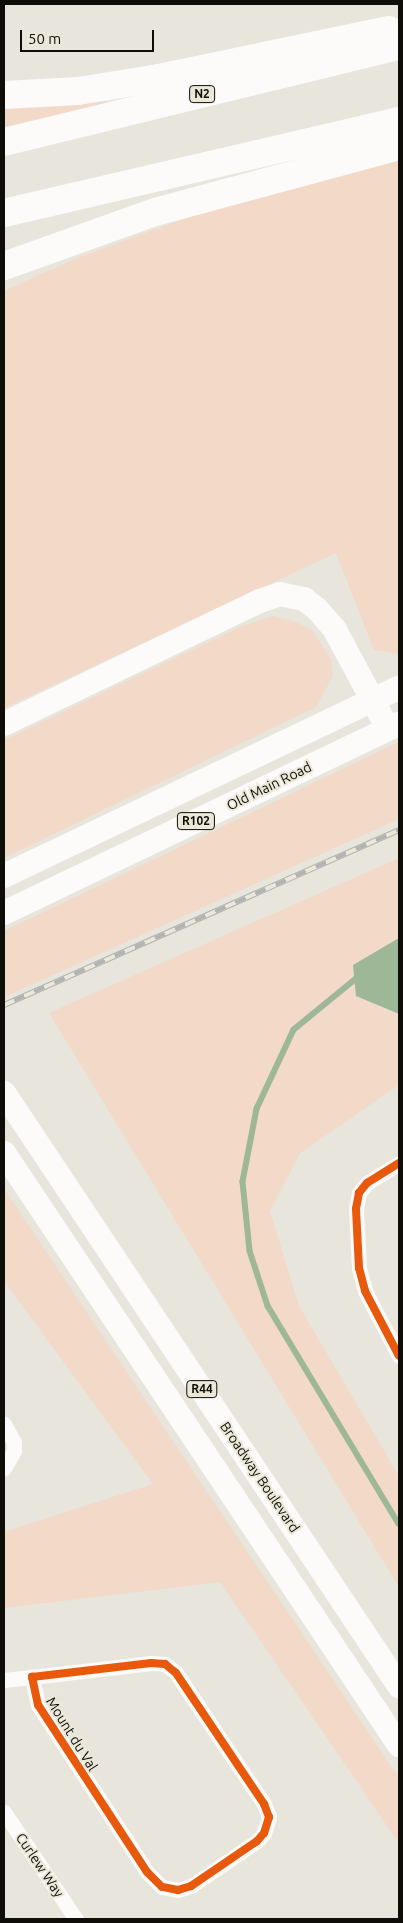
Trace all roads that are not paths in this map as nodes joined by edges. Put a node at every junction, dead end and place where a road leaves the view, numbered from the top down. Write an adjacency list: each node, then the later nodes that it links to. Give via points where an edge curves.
1 (399, 28): 3 (highway, via 159,78 78,91)
2 (399, 46): 5 (highway, N2)
3 (4, 95)
4 (399, 121): 7 (highway)
5 (4, 142)
6 (399, 146): 8 (highway, via 155,212)
7 (4, 213)
8 (4, 266)
9 (399, 688): 10 (main road, R102)
10 (373, 701): 11 (main road, via 335,630 317,608 304,599 280,594); 12 (main road); 13 (main road, R102)
11 (4, 724)
12 (394, 726): 14 (main road, Old Main Road / R102)
13 (4, 876)
14 (4, 913)
15 (4, 1093): 23 (main road, Broadway Boulevard / R44)
16 (4, 1153): 24 (main road, R44)
17 (399, 1163): 18 (street, via 367,1183 359,1193 356,1209 359,1268 364,1286)
18 (399, 1356)
19 (4, 1424): 20 (street, via 14,1442 14,1451)
20 (4, 1468)
21 (32, 1677): 21 (street, Mount du Val, via 151,1662 171,1668 264,1804 269,1817 264,1833 191,1886 178,1890 162,1887 147,1872 55,1734 38,1705); 22 (street, Mount du Val)
22 (4, 1680)
23 (399, 1686)
24 (399, 1745)
25 (4, 1812): 26 (street, Curlew Way)
26 (76, 1919)

